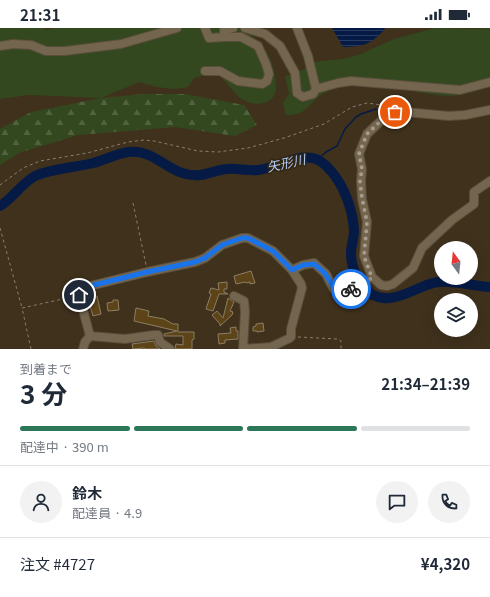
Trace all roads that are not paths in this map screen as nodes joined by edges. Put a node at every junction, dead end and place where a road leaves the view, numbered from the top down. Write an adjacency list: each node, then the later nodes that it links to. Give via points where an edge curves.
1 (177, 28): 7 (street, via 121,44 65,51 46,51 31,45)
2 (205, 28): 6 (street, via 208,38)
3 (233, 28): 6 (street, via 224,30)
4 (245, 28): 10 (street, via 265,34 280,46 295,73 297,93 303,97 313,94)
5 (297, 28): 10 (street, via 308,56)
6 (224, 37): 8 (street, via 241,37 258,46 269,74 267,81 262,84 238,81 220,71)
7 (0, 46)
8 (205, 71)
9 (490, 82): 10 (street, via 460,90 351,81)
10 (316, 89)
11 (490, 110): 14 (street, via 449,116 395,112 386,116 367,134 359,154 362,169 360,181 367,222 364,256)
12 (490, 181): 14 (street, via 474,192 474,204 422,248 412,268 399,280 387,286)
13 (292, 270): 14 (street, via 314,264 326,274 333,288 344,292); 16 (street, via 273,251 248,238 242,238 222,245 195,262 86,287 79,295); 19 (street, via 302,288 291,336 271,347)
14 (368, 279)
15 (234, 296): 19 (street, via 244,301)
16 (90, 336): 17 (street); 18 (street, via 125,338 158,335 160,342)
17 (83, 349)
18 (170, 349)
19 (243, 349)

